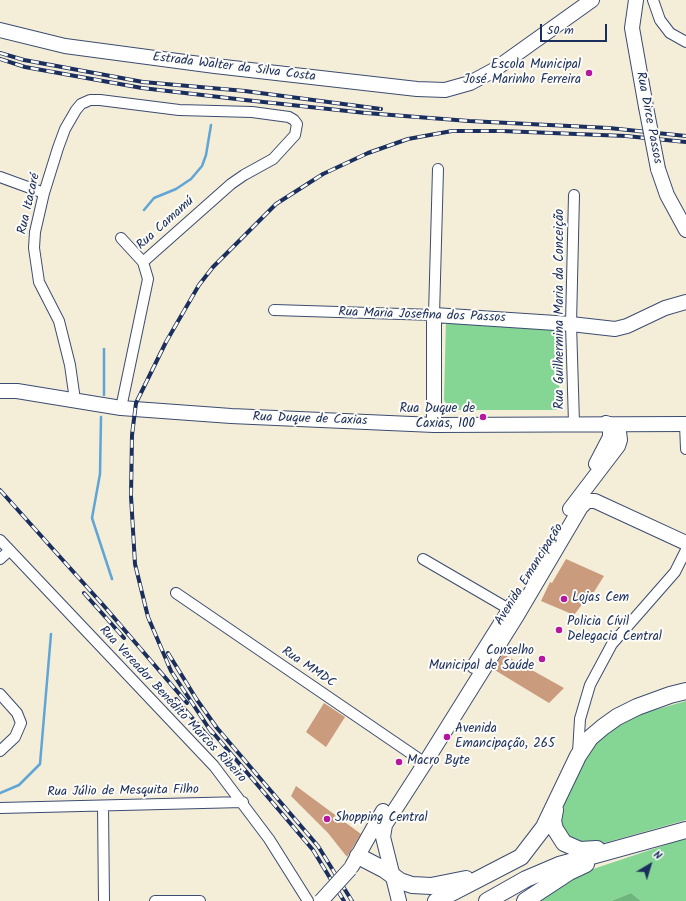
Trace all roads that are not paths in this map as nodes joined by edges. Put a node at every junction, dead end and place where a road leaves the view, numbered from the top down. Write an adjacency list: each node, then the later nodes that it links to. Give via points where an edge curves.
1 (592, 0): 4 (main road, Estrada Walter da Silva Costa, via 494,70 470,83 445,90 230,68 65,46)
2 (636, 0): 11 (main road, Rua Dirce Passos, bridge, via 632,28 658,169 667,195)
3 (653, 0): 5 (street, via 660,20 670,33)
4 (0, 30)
5 (686, 42)
6 (297, 124): 9 (street, Rua Itacaré, via 289,117 272,114 179,110 90,100 81,104 65,129); 14 (street, Rua Camamú, via 295,135 273,159 231,184)
7 (438, 169): 17 (street)
8 (0, 177): 9 (street)
9 (44, 194): 20 (street, Rua Itacaré, via 35,232 36,267 39,282 59,321 70,365)
10 (574, 195): 18 (street, Rua Guilhermina Maria da Conceição)
11 (682, 217): 12 (main road, Rua Dirce Passos)
12 (686, 230)
13 (121, 238): 14 (street)
14 (143, 262): 21 (street, Rua Camamú, via 148,279)
15 (686, 302): 18 (main road, Rua Maria Josefina dos Passos, via 616,329)
16 (274, 310): 17 (street, Rua Maria Josefina dos Passos)
17 (434, 315): 18 (main road, Rua Maria Josefina dos Passos); 26 (main road)
18 (571, 324): 22 (street, Rua Guilhermina Maria da Conceição)
19 (0, 391): 20 (main road, Rua Duque de Caxias)
20 (75, 400): 21 (main road, Rua Duque de Caxias)
21 (121, 408): 26 (main road, Rua Duque de Caxias, via 231,416)
22 (574, 423): 23 (main road, Rua Duque de Caxias); 26 (main road, Rua Duque de Caxias)
23 (606, 423): 24 (main road, Rua Duque de Caxias); 27 (main road); 30 (main road, via 610,429 610,437)
24 (634, 423): 25 (main road, Rua Duque de Caxias); 27 (main road)
25 (686, 424): 28 (street)
26 (434, 425)
27 (619, 432): 29 (main road, Avenida Emancipação, via 620,440)
28 (686, 449)
29 (609, 460): 30 (main road, Avenida Emancipação); 31 (main road, via 592,489)
30 (583, 490): 39 (main road, Avenida Emancipação)
31 (595, 501): 33 (main road); 39 (main road, Avenida Emancipação, via 587,501 581,508)
32 (0, 540): 35 (street, Rua Vereador Benedito Marcos Ribeiro)
33 (686, 542)
34 (686, 550): 43 (street, via 675,572 612,644 590,685 580,719)
35 (9, 551): 36 (street); 45 (street, Rua Vereador Benedito Marcos Ribeiro, via 190,740)
36 (0, 559)
37 (423, 559): 39 (street)
38 (176, 593): 44 (street, Rua MMDC)
39 (513, 611): 44 (main road, Avenida Emancipação)
40 (686, 691): 43 (main road, via 617,717 590,738)
41 (0, 694): 42 (street, via 21,722 15,737)
42 (0, 752)
43 (578, 756): 47 (main road)
44 (422, 761): 51 (main road, Avenida Emancipação, via 377,821); 53 (main road, Avenida Emancipação, via 389,818 382,837)
45 (243, 802): 46 (street, Rua Júlio de Mesquita Filho); 57 (street, Rua Vereador Benedito Marcos Ribeiro, via 270,839)
46 (103, 806): 48 (street, Rua Júlio de Mesquita Filho); 54 (street)
47 (555, 806): 50 (main road, via 553,821 564,843 580,850); 52 (main road, via 534,843 521,857)
48 (1, 808)
49 (686, 830): 50 (main road)
50 (620, 848): 61 (main road, via 542,871); 62 (main road, via 569,872)
51 (358, 856): 53 (main road); 58 (main road, Avenida Emancipação, bridge, via 350,870)
52 (485, 874): 53 (main road, via 431,886 400,881); 60 (main road)
53 (392, 876): 59 (main road)
54 (104, 901)
55 (155, 901): 56 (street)
56 (200, 901)
57 (308, 901)
58 (321, 901)
59 (398, 901)
60 (436, 901)
61 (487, 901)
62 (526, 901)

